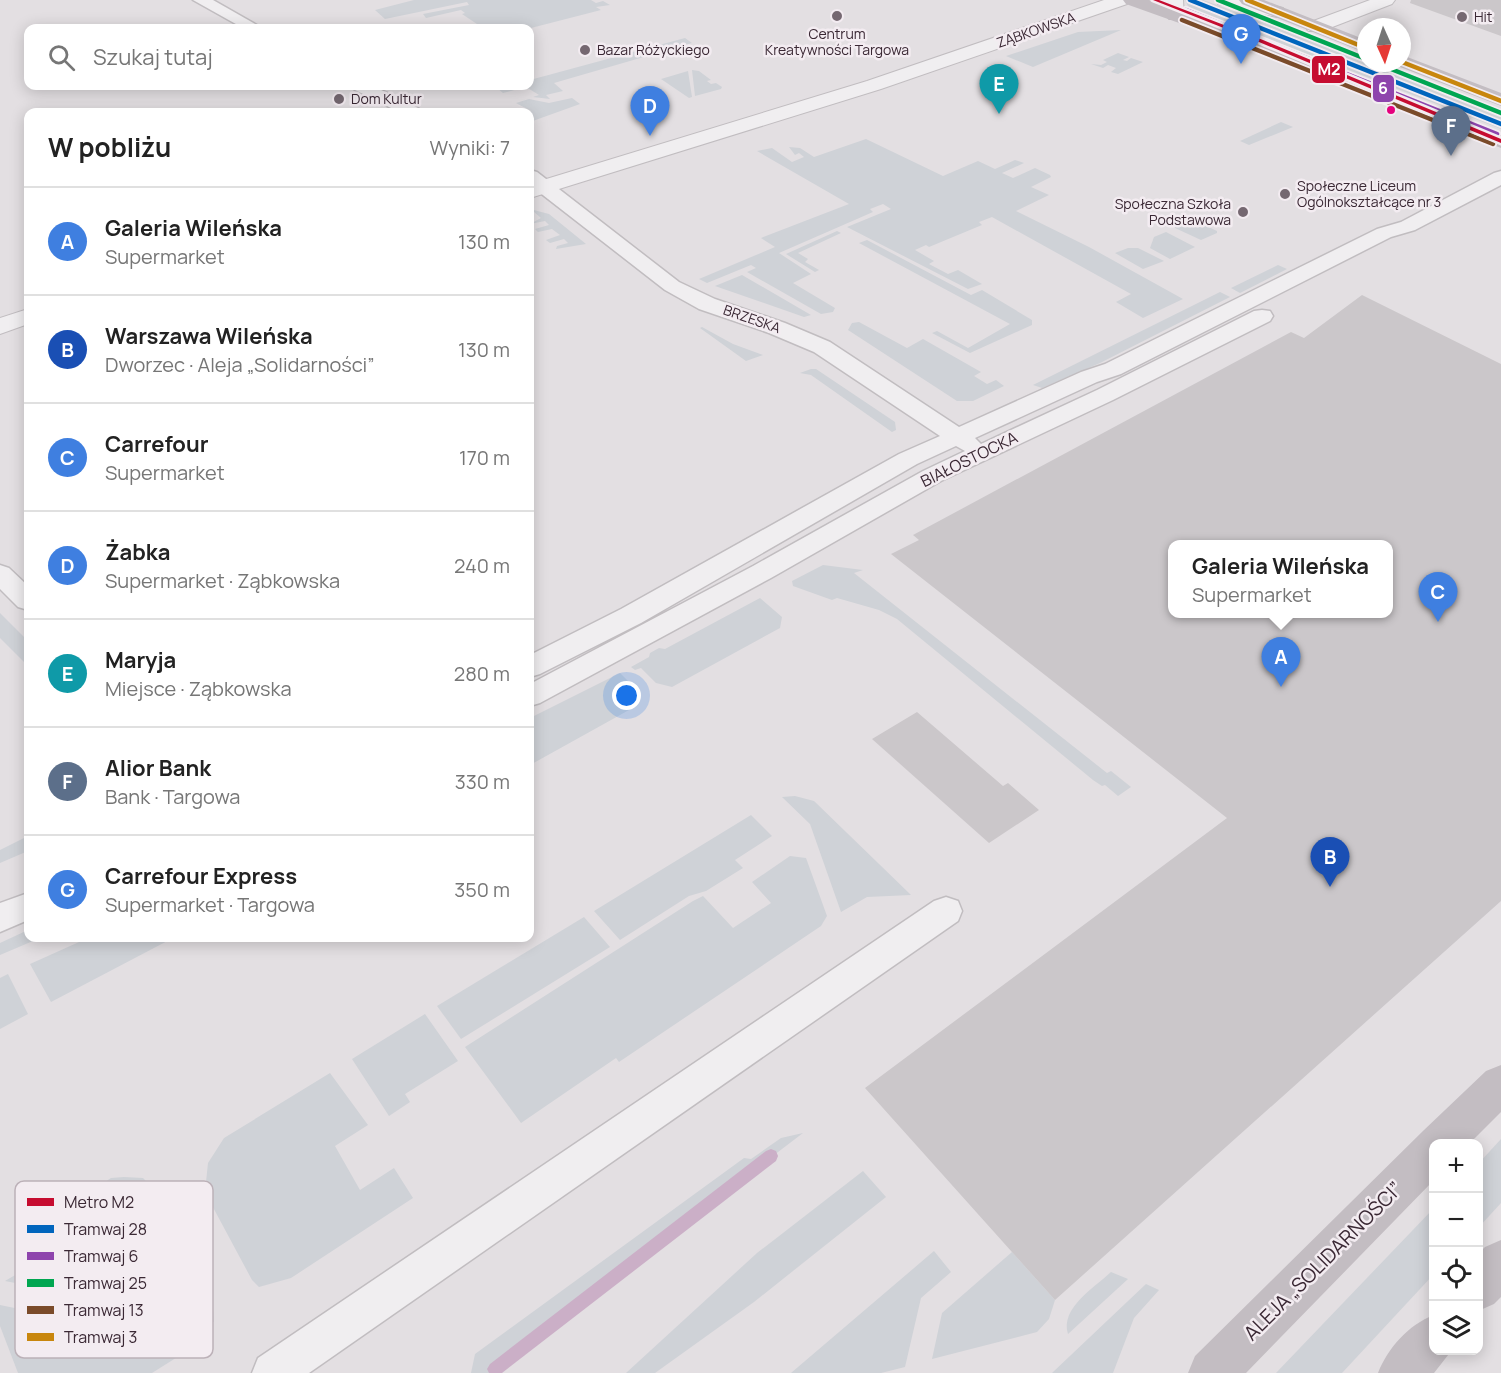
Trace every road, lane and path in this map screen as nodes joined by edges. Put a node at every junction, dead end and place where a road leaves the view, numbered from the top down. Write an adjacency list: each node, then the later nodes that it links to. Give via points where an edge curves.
1 (201, 0): 9 (street)
2 (1121, 0): 18 (street, ZĄBKOWSKA, via 874,85 648,156)
3 (1132, 0): 7 (main road)
4 (1224, 0): 8 (street)
5 (1248, 0): 8 (main road)
6 (1386, 0): 10 (street)
7 (1174, 7): 16 (main road)
8 (1277, 12): 10 (main road)
9 (246, 24)
10 (1315, 27): 11 (main road)
11 (1357, 43)
12 (1411, 65): 14 (main road)
13 (369, 90): 15 (street)
14 (1501, 100)
15 (403, 108)
16 (1496, 139)
17 (1501, 177): 19 (street, BIAŁOSTOCKA)
18 (535, 185): 20 (street, BRZESKA, via 672,286 706,304 822,347)
19 (1408, 226): 20 (street, BIAŁOSTOCKA, via 1384,233 1113,369); 21 (street, BIAŁOSTOCKA, via 1399,240 1327,282 1179,359)
20 (958, 437): 21 (street, BRZESKA); 24 (street, BIAŁOSTOCKA, via 909,459 631,616)
21 (981, 453): 25 (street, BIAŁOSTOCKA)
22 (0, 574): 23 (street)
23 (24, 597)
24 (534, 666)
25 (534, 694)
26 (24, 908): 28 (street)
27 (946, 911): 35 (street)
28 (0, 918)
29 (1501, 1084): 30 (main road)
30 (1443, 1139)
31 (1429, 1154): 36 (main road, ALEJA „SOLIDARNOŚCI”)
32 (1501, 1263): 33 (main road)
33 (1483, 1283)
34 (1429, 1343): 37 (main road)
35 (273, 1373)
36 (1212, 1373)
37 (1402, 1373)

